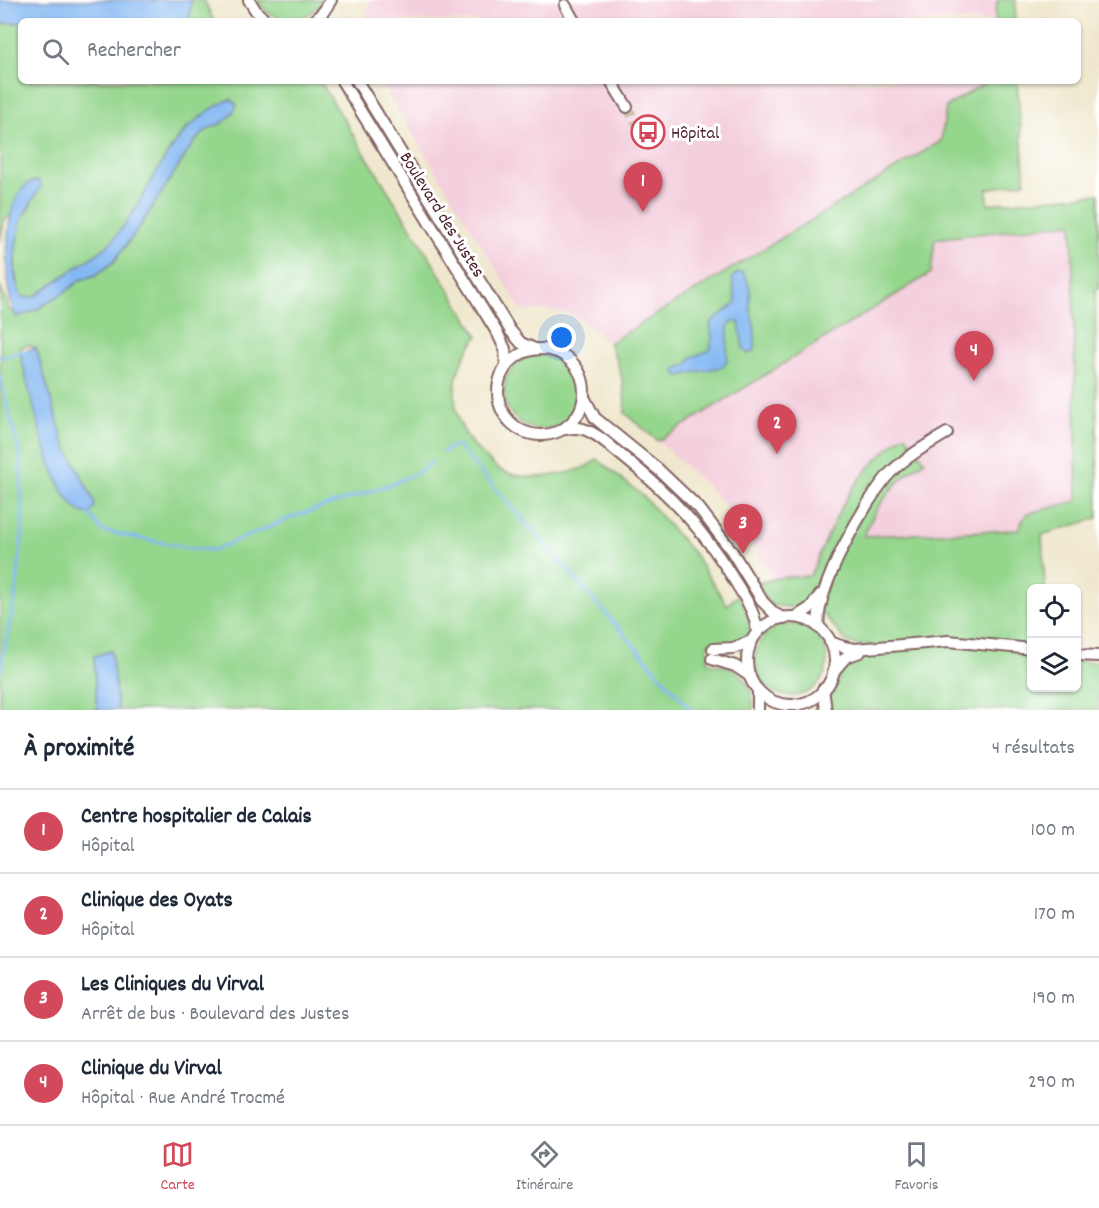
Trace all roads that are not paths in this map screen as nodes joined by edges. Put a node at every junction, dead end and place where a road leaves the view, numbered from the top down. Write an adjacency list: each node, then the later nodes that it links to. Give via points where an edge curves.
1 (249, 0): 4 (street)
2 (329, 3): 5 (street); 6 (street)
3 (565, 5): 7 (street)
4 (263, 18)
5 (316, 18)
6 (326, 18)
7 (572, 18)
8 (344, 84): 13 (street, Boulevard des Justes, via 498,334 505,349)
9 (359, 84): 12 (street, Boulevard des Justes, via 510,330 521,343)
10 (613, 84): 11 (street)
11 (627, 107)
12 (535, 350): 13 (street, via 519,355); 14 (street, via 553,351 570,360 582,376)
13 (506, 367): 15 (street, via 498,395 510,422 536,435 551,435)
14 (584, 397): 15 (street, via 577,417); 19 (street, via 595,418 699,508 763,602)
15 (565, 429): 21 (street, via 584,429 597,437 687,514 743,595 755,618)
16 (947, 433): 17 (street, via 909,456 881,483 861,513)
17 (829, 579): 18 (street, via 810,608); 20 (street, via 819,610)
18 (796, 617): 19 (street); 20 (street)
19 (783, 618): 21 (street, via 769,623)
20 (819, 628): 22 (street)
21 (754, 637): 28 (street, via 747,657); 28 (street, via 712,654)
22 (830, 642): 23 (street, via 849,648); 27 (street, via 834,656)
23 (878, 647): 24 (street, via 948,641); 27 (street, via 850,655)
24 (1027, 649)
25 (1081, 654): 26 (street)
26 (1099, 656)
27 (832, 673): 30 (street)
28 (750, 676): 29 (street)
29 (758, 690): 32 (street); 33 (street)
30 (823, 690): 31 (street); 35 (street)
31 (803, 702): 32 (street); 34 (street)
32 (783, 707)
33 (758, 710)
34 (819, 710)
35 (826, 710)

